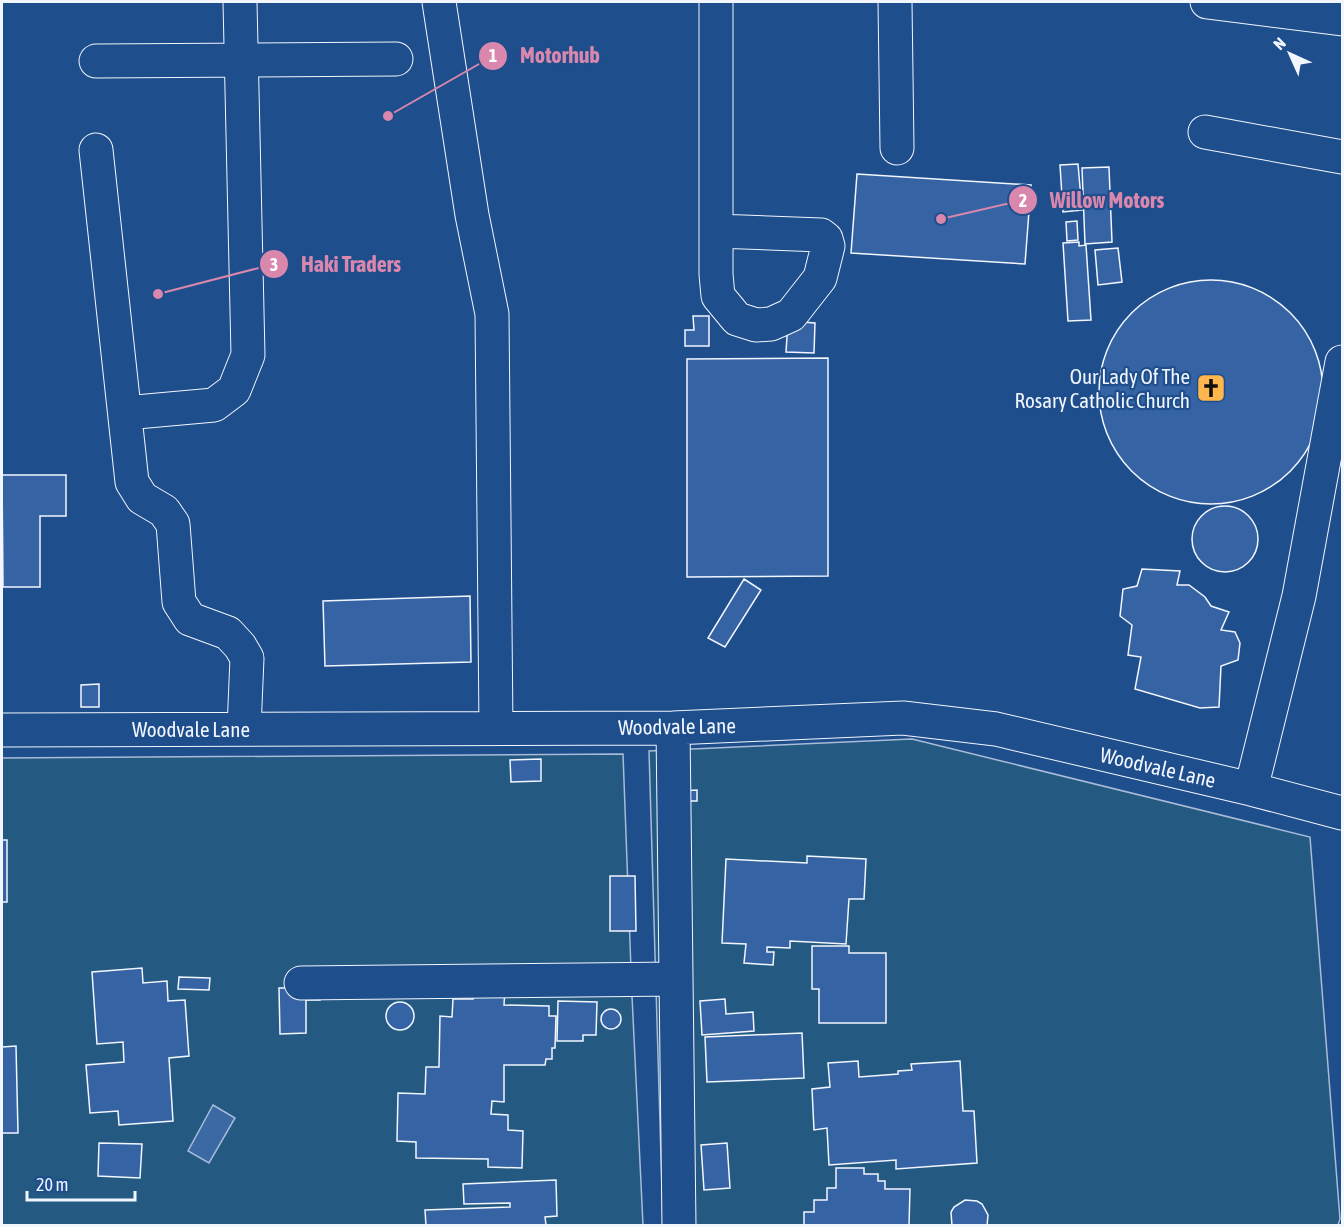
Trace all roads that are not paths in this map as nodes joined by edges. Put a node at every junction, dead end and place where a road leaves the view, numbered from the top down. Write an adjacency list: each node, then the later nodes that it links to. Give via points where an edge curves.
1 (240, 2): 7 (main road)
2 (439, 2): 17 (main road, via 472,215 492,314)
3 (716, 2): 14 (main road)
4 (895, 2): 11 (main road)
5 (1207, 2): 6 (main road)
6 (1342, 19)
7 (241, 59): 8 (main road); 9 (main road); 16 (main road, via 248,355 234,390 214,405)
8 (396, 59)
9 (96, 61)
10 (1205, 132): 13 (main road)
11 (897, 148)
12 (96, 150): 16 (main road)
13 (1342, 157)
14 (716, 231)
15 (1342, 362): 21 (main road, via 1299,596)
16 (125, 413): 19 (main road, via 132,482 142,498 164,511 173,524 179,602 190,618 228,633 247,658)
17 (496, 728): 18 (main road, Woodvale Lane); 19 (main road, Woodvale Lane)
18 (673, 728): 21 (main road, Woodvale Lane, via 903,718 996,729); 23 (main road)
19 (244, 729): 20 (main road, Woodvale Lane)
20 (2, 730)
21 (1251, 789): 22 (main road, Woodvale Lane)
22 (1342, 813)
23 (676, 979): 24 (main road); 25 (main road)
24 (301, 983)
25 (679, 1226)

